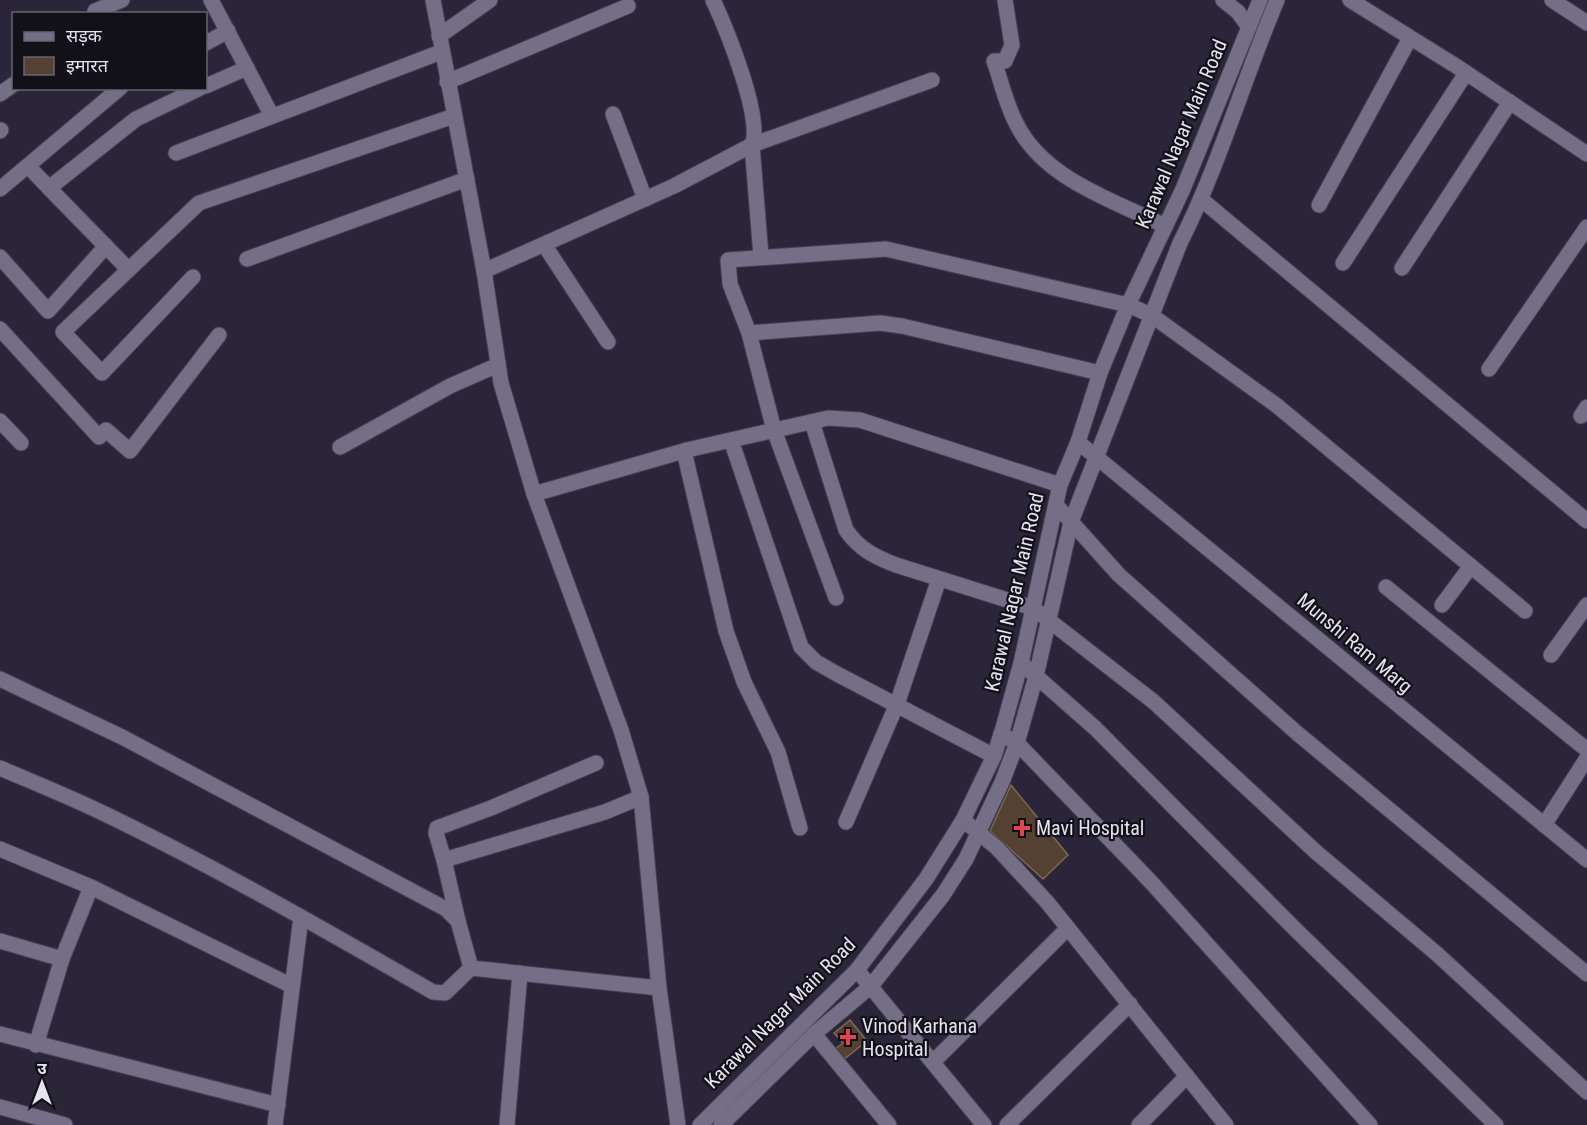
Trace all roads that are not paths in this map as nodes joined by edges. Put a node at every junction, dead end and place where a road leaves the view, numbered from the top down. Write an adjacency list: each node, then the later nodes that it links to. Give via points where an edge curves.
1 (122, 0): 13 (street)
2 (211, 0): 16 (street)
3 (433, 0): 17 (street)
4 (490, 0): 17 (street)
5 (713, 0): 32 (street, via 748,95 756,127)
6 (1005, 0): 42 (street, via 1012,45 1005,61 994,62 1016,123 1036,152 1060,173)
7 (1223, 0): 15 (street)
8 (1260, 0): 15 (street, Karawal Nagar Main Road)
9 (1277, 0): 40 (street, Karawal Nagar Main Road)
10 (1350, 0): 18 (street)
11 (1552, 0): 14 (street)
12 (628, 6): 24 (street)
13 (95, 11)
14 (1587, 22)
15 (1249, 27): 42 (street, Karawal Nagar Main Road)
16 (228, 31): 19 (street); 21 (street)
17 (439, 36): 20 (street)
18 (1410, 38): 22 (street); 41 (street)
19 (207, 42)
20 (441, 52): 24 (street); 30 (street)
21 (247, 68): 25 (street); 30 (street)
22 (1466, 73): 28 (street); 49 (street)
23 (932, 80): 32 (street)
24 (447, 82): 31 (street)
25 (207, 86)
26 (118, 90): 35 (street)
27 (195, 90): 37 (street, via 136,118)
28 (1510, 102): 34 (street); 50 (street)
29 (613, 114): 39 (street)
30 (272, 116): 33 (street)
31 (454, 116): 36 (street); 51 (street, via 199,203)
32 (753, 145): 39 (street); 46 (street)
33 (176, 153)
34 (1587, 154)
35 (28, 166): 37 (street); 38 (street)
36 (467, 179): 48 (street); 52 (street)
37 (49, 188): 44 (street)
38 (0, 189)
39 (645, 199): 45 (street)
40 (1202, 200): 55 (street, Karawal Nagar Main Road); 75 (street)
41 (1319, 205)
42 (1166, 226): 54 (street, Karawal Nagar Main Road)
43 (1587, 227): 61 (street)
44 (106, 246): 47 (street, via 48,310); 51 (street)
45 (545, 246): 52 (street); 59 (street)
46 (761, 255): 54 (street, via 886,249); 57 (street, via 728,260 730,284)
47 (0, 257)
48 (247, 259)
49 (1342, 263)
50 (1402, 268)
51 (128, 269): 53 (street, via 63,332 102,373)
52 (484, 271): 60 (street)
53 (193, 277)
54 (1128, 305): 55 (street); 62 (street, Karawal Nagar Main Road)
55 (1151, 315): 71 (street, Karawal Nagar Main Road); 77 (street, via 1276,405)
56 (0, 329): 58 (street, via 99,437 106,430 130,452)
57 (749, 333): 62 (street, via 880,323); 65 (street)
58 (219, 335)
59 (608, 342)
60 (498, 364): 69 (street); 73 (street)
61 (1489, 369)
62 (1100, 373): 67 (street, Karawal Nagar Main Road)
63 (0, 421): 68 (street)
64 (812, 422): 65 (street); 72 (street, via 843,417 860,420); 78 (street, via 846,530 856,544 876,558)
65 (774, 430): 66 (street); 80 (street)
66 (731, 440): 70 (street); 90 (street, via 801,647 816,662)
67 (1078, 442): 71 (street, Munshi Ram Marg); 72 (street, Karawal Nagar Main Road)
68 (21, 443)
69 (340, 447)
70 (684, 451): 73 (street); 102 (street, via 726,631 744,682 778,752)
71 (1097, 457): 76 (street, Karawal Nagar Main Road); 101 (street, Munshi Ram Marg)
72 (1060, 485): 74 (street, Karawal Nagar Main Road)
73 (534, 494): 98 (street, via 621,730)
74 (1056, 505): 76 (street); 83 (street, Karawal Nagar Main Road)
75 (1587, 521)
76 (1071, 522): 85 (street, Karawal Nagar Main Road); 116 (street, via 1119,575 1297,733)
77 (1471, 566): 81 (street); 84 (street)
78 (939, 579): 83 (street); 90 (street)
79 (1386, 587): 93 (street)
80 (836, 598)
81 (1442, 605)
82 (1587, 605): 86 (street)
83 (1033, 608): 85 (street); 87 (street, Karawal Nagar Main Road)
84 (1525, 611)
85 (1048, 620): 88 (street, Karawal Nagar Main Road); 126 (street, via 1154,702 1316,852 1437,954)
86 (1551, 655)
87 (1021, 663): 88 (street); 91 (street, Karawal Nagar Main Road)
88 (1036, 676): 92 (street, Karawal Nagar Main Road); 141 (street, via 1095,728)
89 (0, 679): 109 (street, via 122,737 446,909)
90 (897, 704): 94 (street); 100 (street)
91 (1001, 735): 92 (street); 94 (street, Karawal Nagar Main Road)
92 (1017, 743): 103 (street, Karawal Nagar Main Road); 140 (street, via 1158,890)
93 (1587, 750)
94 (994, 756): 99 (street, Karawal Nagar Main Road)
95 (1587, 758): 101 (street)
96 (596, 763): 105 (street, via 437,828)
97 (0, 768): 108 (street, via 104,813)
98 (641, 797): 105 (street, via 605,812); 119 (street)
99 (963, 820): 103 (street); 114 (street, Karawal Nagar Main Road, via 926,879)
100 (846, 822)
101 (1544, 825): 106 (street, Munshi Ram Marg)
102 (800, 828)
103 (979, 832): 110 (street, via 1022,872); 118 (street, Karawal Nagar Main Road, via 943,895)
104 (0, 849): 107 (street)
105 (444, 860): 109 (street)
106 (1587, 861)
107 (91, 887): 112 (street); 117 (street)
108 (302, 917): 113 (street, via 433,992 446,993); 117 (street)
109 (458, 921): 113 (street)
110 (1068, 928): 120 (street); 124 (street)
111 (0, 941): 112 (street)
112 (62, 959): 123 (street)
113 (471, 968): 115 (street)
114 (857, 970): 118 (street); 134 (street, Karawal Nagar Main Road)
115 (520, 973): 119 (street); 132 (street)
116 (1587, 974)
117 (292, 986): 127 (street)
118 (871, 986): 122 (street, Karawal Nagar Main Road); 124 (street)
119 (659, 988): 133 (street)
120 (1130, 1004): 125 (street); 137 (street)
121 (0, 1034): 123 (street)
122 (814, 1034): 129 (street); 135 (street, Karawal Nagar Main Road)
123 (36, 1045): 127 (street)
124 (934, 1061): 136 (street)
125 (1187, 1076): 138 (street); 139 (street)
126 (1587, 1092)
127 (278, 1105): 131 (street)
128 (0, 1107): 130 (street)
129 (882, 1123)
130 (65, 1125)
131 (275, 1125)
132 (507, 1125)
133 (678, 1125)
134 (700, 1125)
135 (721, 1125)
136 (984, 1125)
137 (1007, 1125)
138 (1139, 1125)
139 (1227, 1125)
140 (1370, 1125)
141 (1496, 1125)

